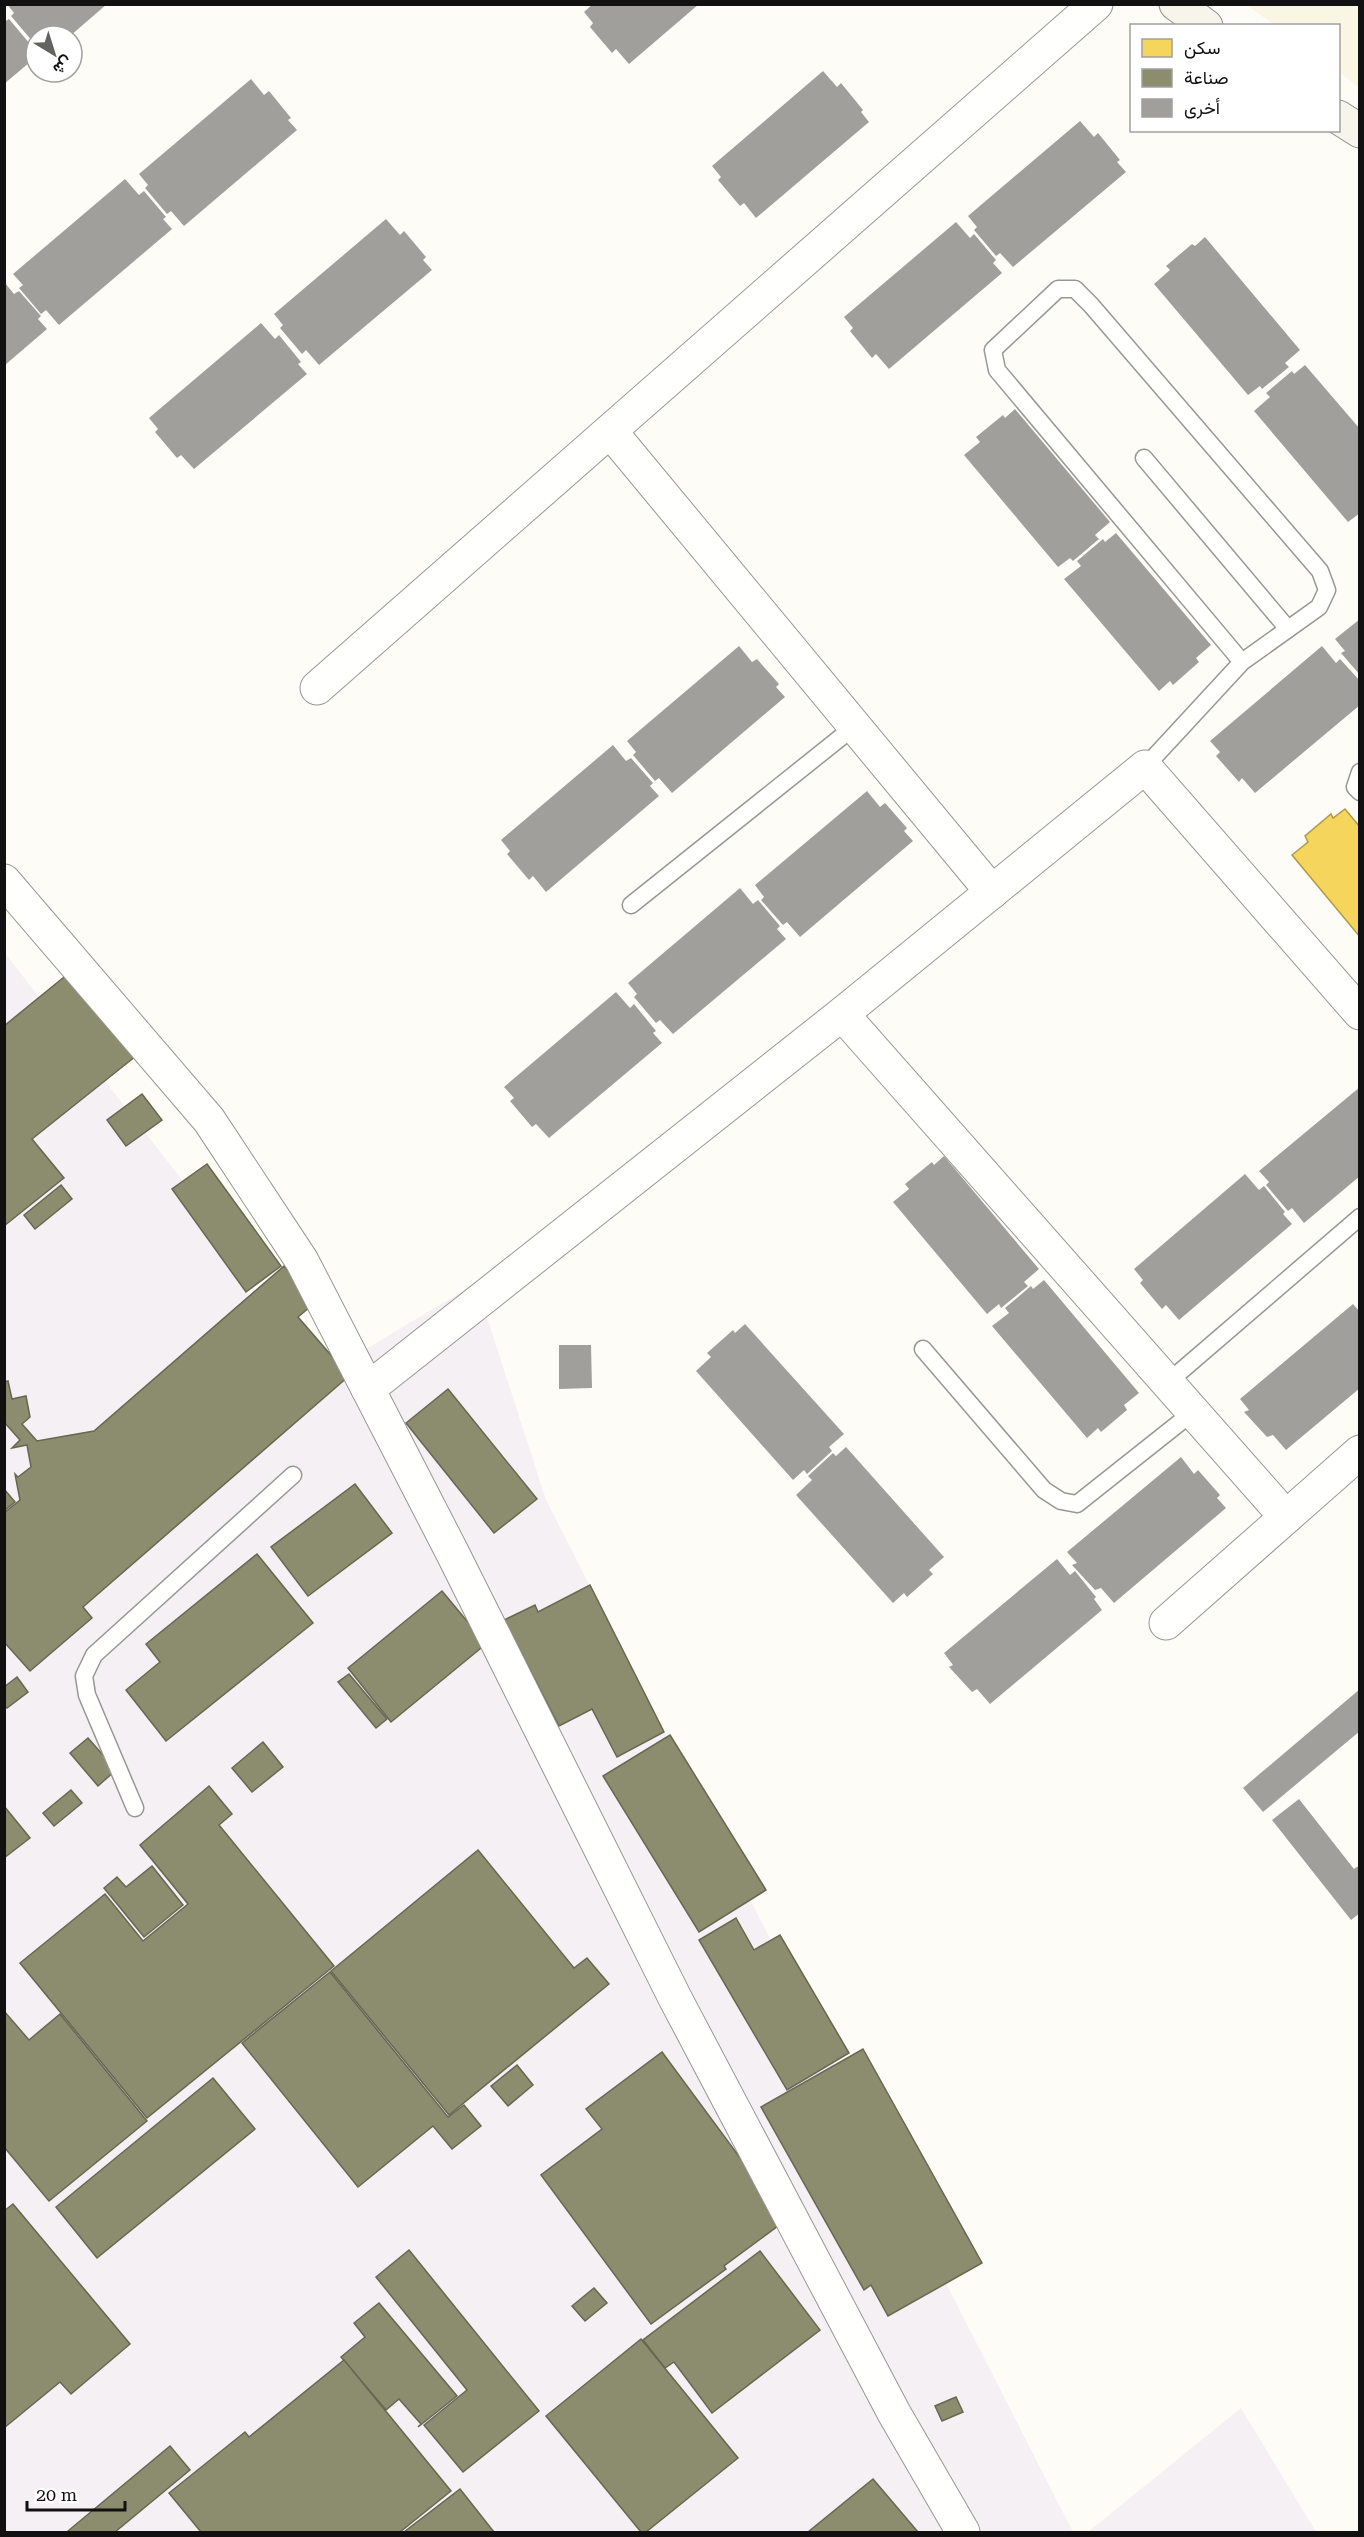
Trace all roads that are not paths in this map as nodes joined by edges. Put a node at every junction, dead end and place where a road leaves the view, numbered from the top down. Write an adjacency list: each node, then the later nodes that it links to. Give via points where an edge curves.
1 (1096, 4): 6 (street)
2 (1176, 4): 3 (street)
3 (1203, 24)
4 (1340, 118): 5 (street)
5 (1359, 132)
6 (610, 431): 10 (street); 11 (street)
7 (1144, 458): 8 (lane)
8 (1288, 629): 9 (lane); 9 (lane, via 1319,607 1327,590 1320,571 1091,305 1075,289 1058,290 993,350 997,370)
9 (1242, 662): 12 (lane)
10 (317, 688)
11 (855, 726): 16 (street); 17 (lane)
12 (1145, 767): 16 (street); 18 (street)
13 (1359, 772): 14 (lane, via 1355,787)
14 (1359, 792)
15 (4, 881): 23 (street, via 209,1120 302,1261)
16 (992, 892): 19 (street)
17 (631, 905)
18 (1359, 1013)
19 (842, 1014): 22 (street); 23 (street)
20 (1359, 1217): 22 (lane)
21 (923, 1349): 24 (lane, via 1044,1490 1061,1501 1077,1504)
22 (1167, 1383): 24 (street)
23 (368, 1389): 30 (street, via 675,1998 894,2413)
24 (1192, 1412): 27 (street)
25 (1359, 1452): 27 (street)
26 (293, 1475): 29 (lane, via 94,1655 89,1665 84,1676 87,1695)
27 (1286, 1517): 28 (street)
28 (1166, 1623)
29 (135, 1808)
30 (963, 2532)

